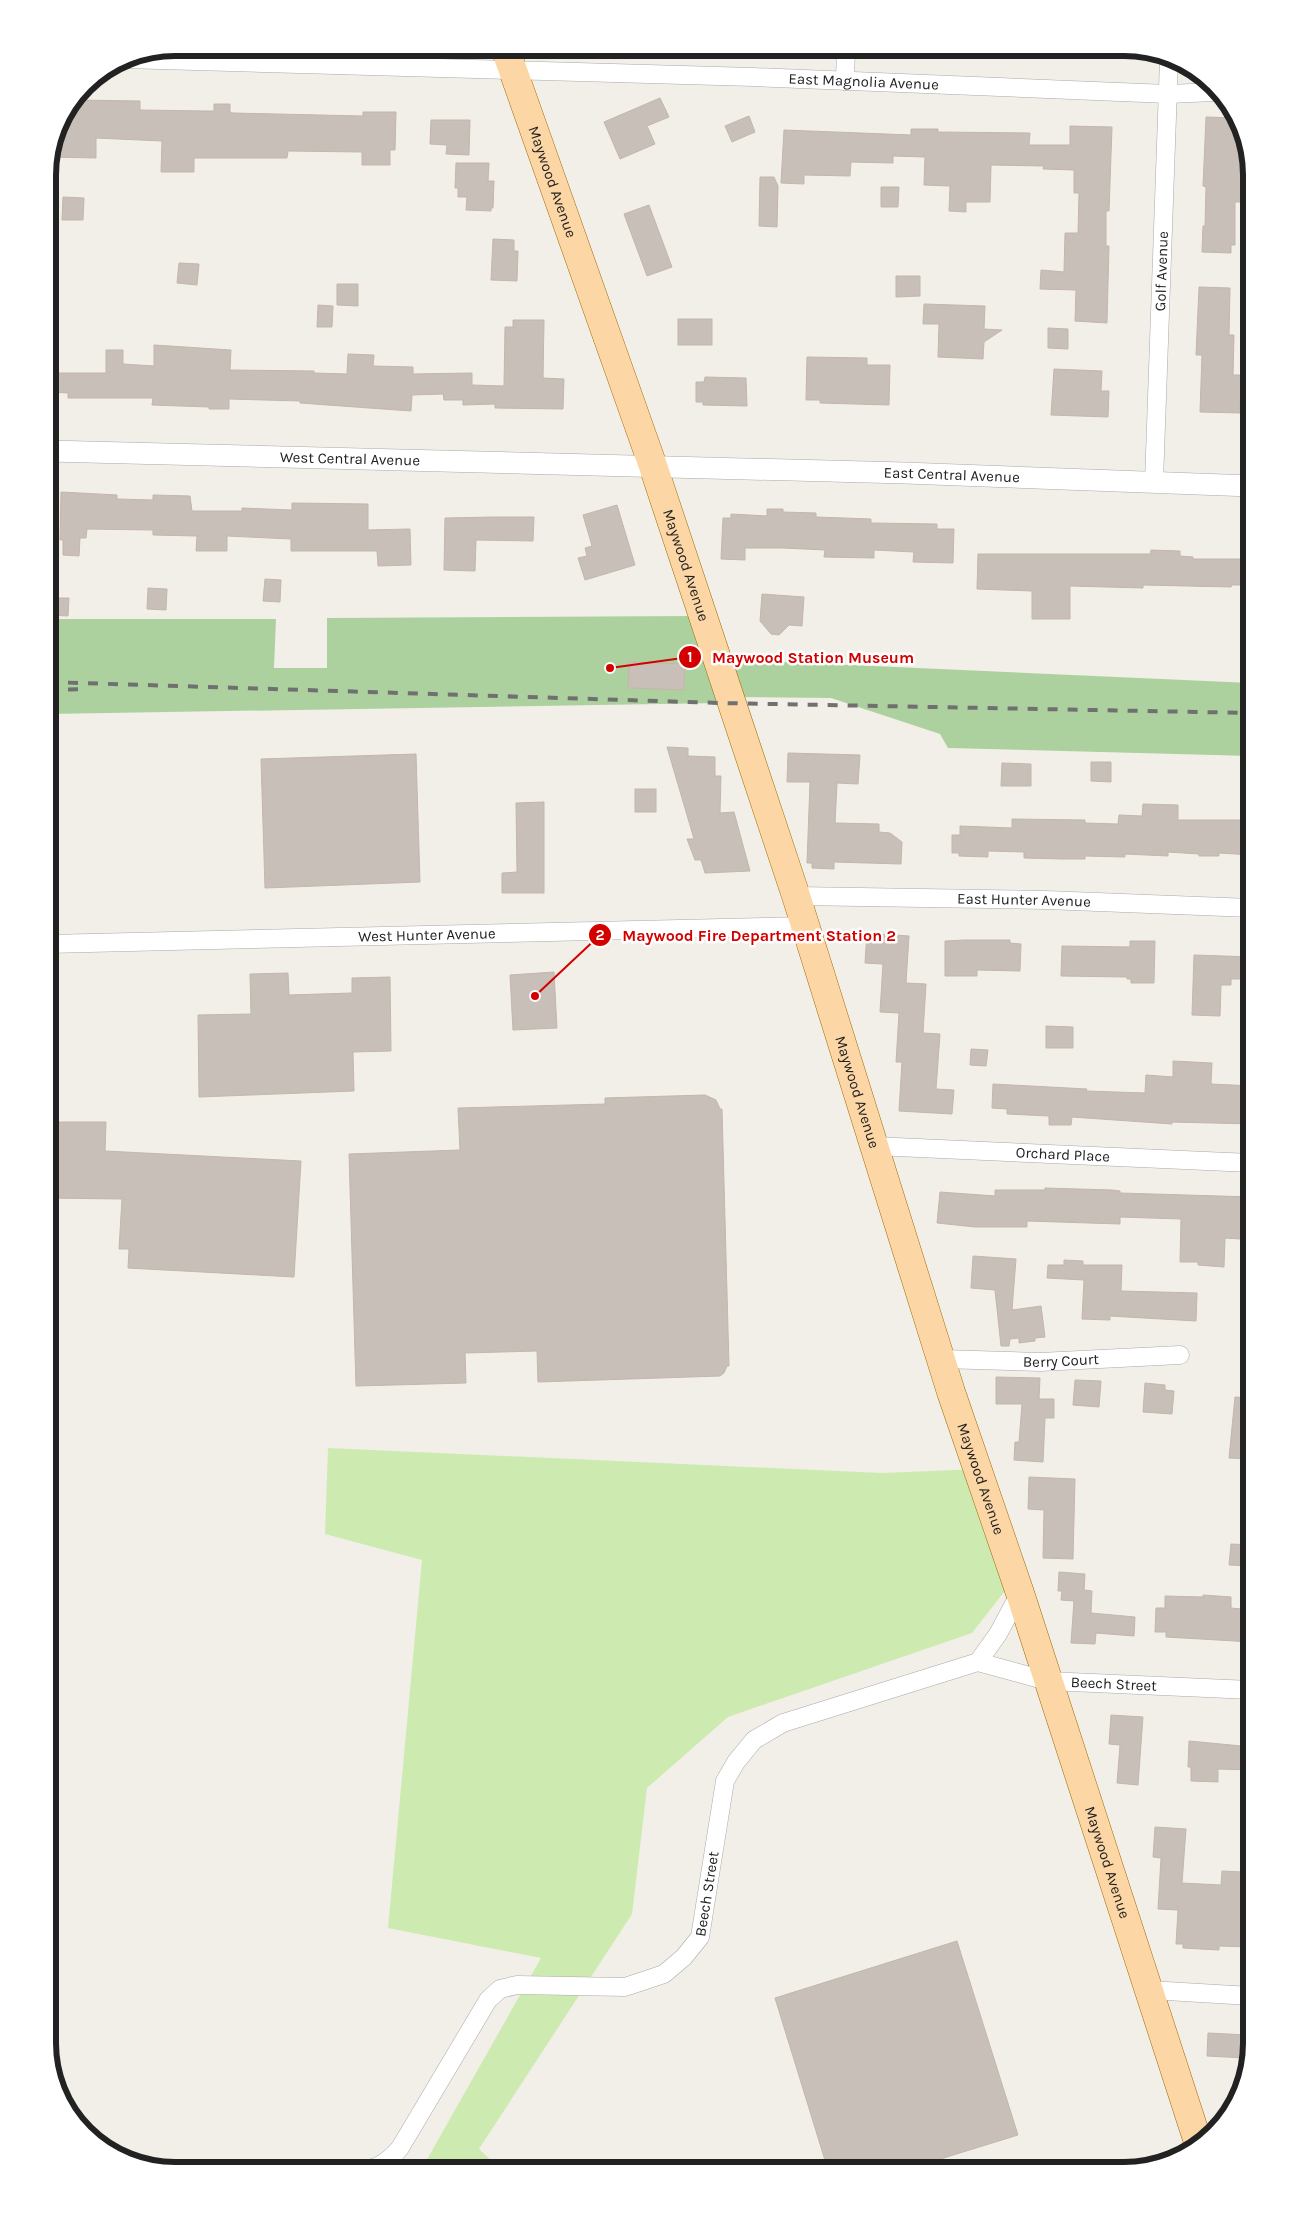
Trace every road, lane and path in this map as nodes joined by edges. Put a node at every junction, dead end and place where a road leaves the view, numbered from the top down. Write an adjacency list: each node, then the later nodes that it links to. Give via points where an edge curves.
1 (846, 57): 5 (street)
2 (152, 59): 3 (street, East Magnolia Avenue)
3 (509, 59): 5 (street, East Magnolia Avenue); 9 (main road, Maywood Avenue)
4 (1169, 65): 7 (street, Golf Avenue)
5 (845, 81): 7 (street, East Magnolia Avenue)
6 (1208, 92): 7 (street, East Magnolia Avenue)
7 (1168, 94): 10 (street, Golf Avenue)
8 (57, 451): 9 (street, West Central Avenue)
9 (652, 466): 10 (street, East Central Avenue); 12 (main road, Maywood Avenue)
10 (1154, 482): 11 (street, East Central Avenue)
11 (1243, 486)
12 (796, 896): 13 (street, East Hunter Avenue, via 1046,900); 14 (main road, Maywood Avenue)
13 (1243, 908)
14 (806, 926): 15 (street, West Hunter Avenue); 16 (main road, Maywood Avenue)
15 (57, 944)
16 (874, 1146): 17 (street, Orchard Place); 19 (main road, Maywood Avenue)
17 (1243, 1163)
18 (1180, 1355): 19 (street, Berry Court, via 1040,1362)
19 (941, 1359): 20 (main road, Maywood Avenue)
20 (1020, 1594): 21 (street); 22 (main road, Maywood Avenue)
21 (978, 1662): 22 (street, Beech Street); 27 (street, Beech Street, via 783,1723 754,1740 726,1781 700,1937 684,1956 664,1974 625,1987 516,1985 500,1988 488,2000 400,2148)
22 (1048, 1681): 23 (street, Beech Street); 24 (main road, Maywood Avenue)
23 (1243, 1690)
24 (1149, 1990): 25 (street); 26 (main road, Maywood Avenue)
25 (1243, 1995)
26 (1196, 2137)
27 (386, 2161)

